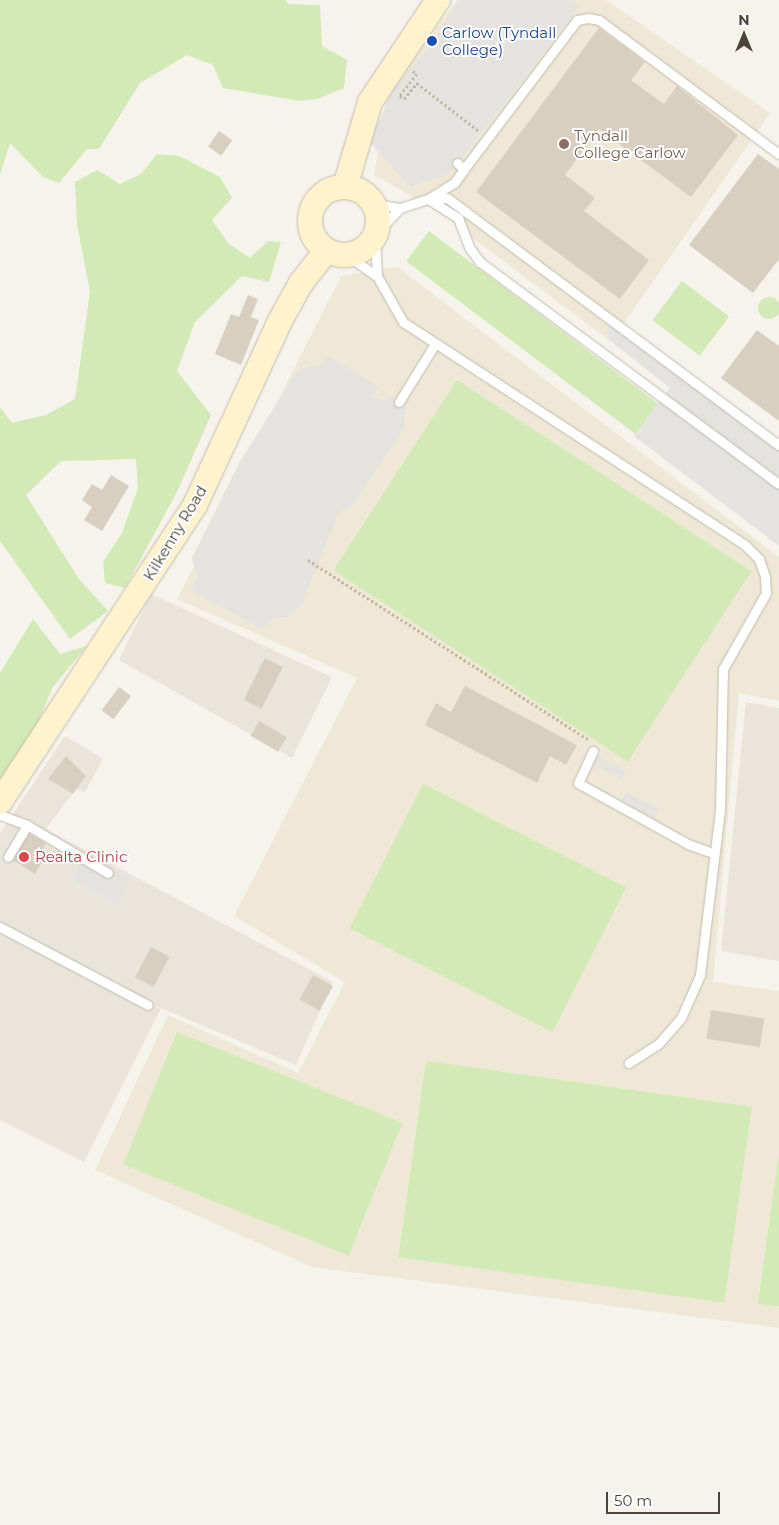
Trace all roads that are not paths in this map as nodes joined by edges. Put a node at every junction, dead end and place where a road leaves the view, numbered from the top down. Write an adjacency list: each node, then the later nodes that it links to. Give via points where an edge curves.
1 (438, 0): 3 (main road, via 396,58 370,102)
2 (779, 154): 4 (lane, via 599,20 588,18 577,20 488,138 460,166 454,183)
3 (345, 187): 5 (main road, via 365,193); 8 (main road, via 326,192 312,208 313,236)
4 (428, 199): 6 (lane); 12 (lane, via 447,198); 13 (lane, via 458,218 469,247 480,262)
5 (375, 204): 6 (lane); 7 (main road)
6 (400, 208): 7 (lane)
7 (376, 234): 8 (main road, via 364,249); 9 (lane)
8 (337, 253): 9 (lane); 15 (main road, Kilkenny Road, via 301,283 280,321 195,505)
9 (377, 276): 10 (lane, via 403,322)
10 (435, 344): 11 (lane); 18 (lane, via 745,545 759,559 766,593 723,669 720,810)
11 (399, 402)
12 (779, 445)
13 (779, 484)
14 (593, 751): 18 (lane, via 578,783 688,844)
15 (0, 802)
16 (0, 815): 17 (lane)
17 (27, 825): 19 (lane); 20 (lane)
18 (713, 853): 23 (lane, via 704,951 694,994 658,1044)
19 (8, 856)
20 (108, 873)
21 (0, 927): 22 (lane)
22 (148, 1005)
23 (629, 1063)

